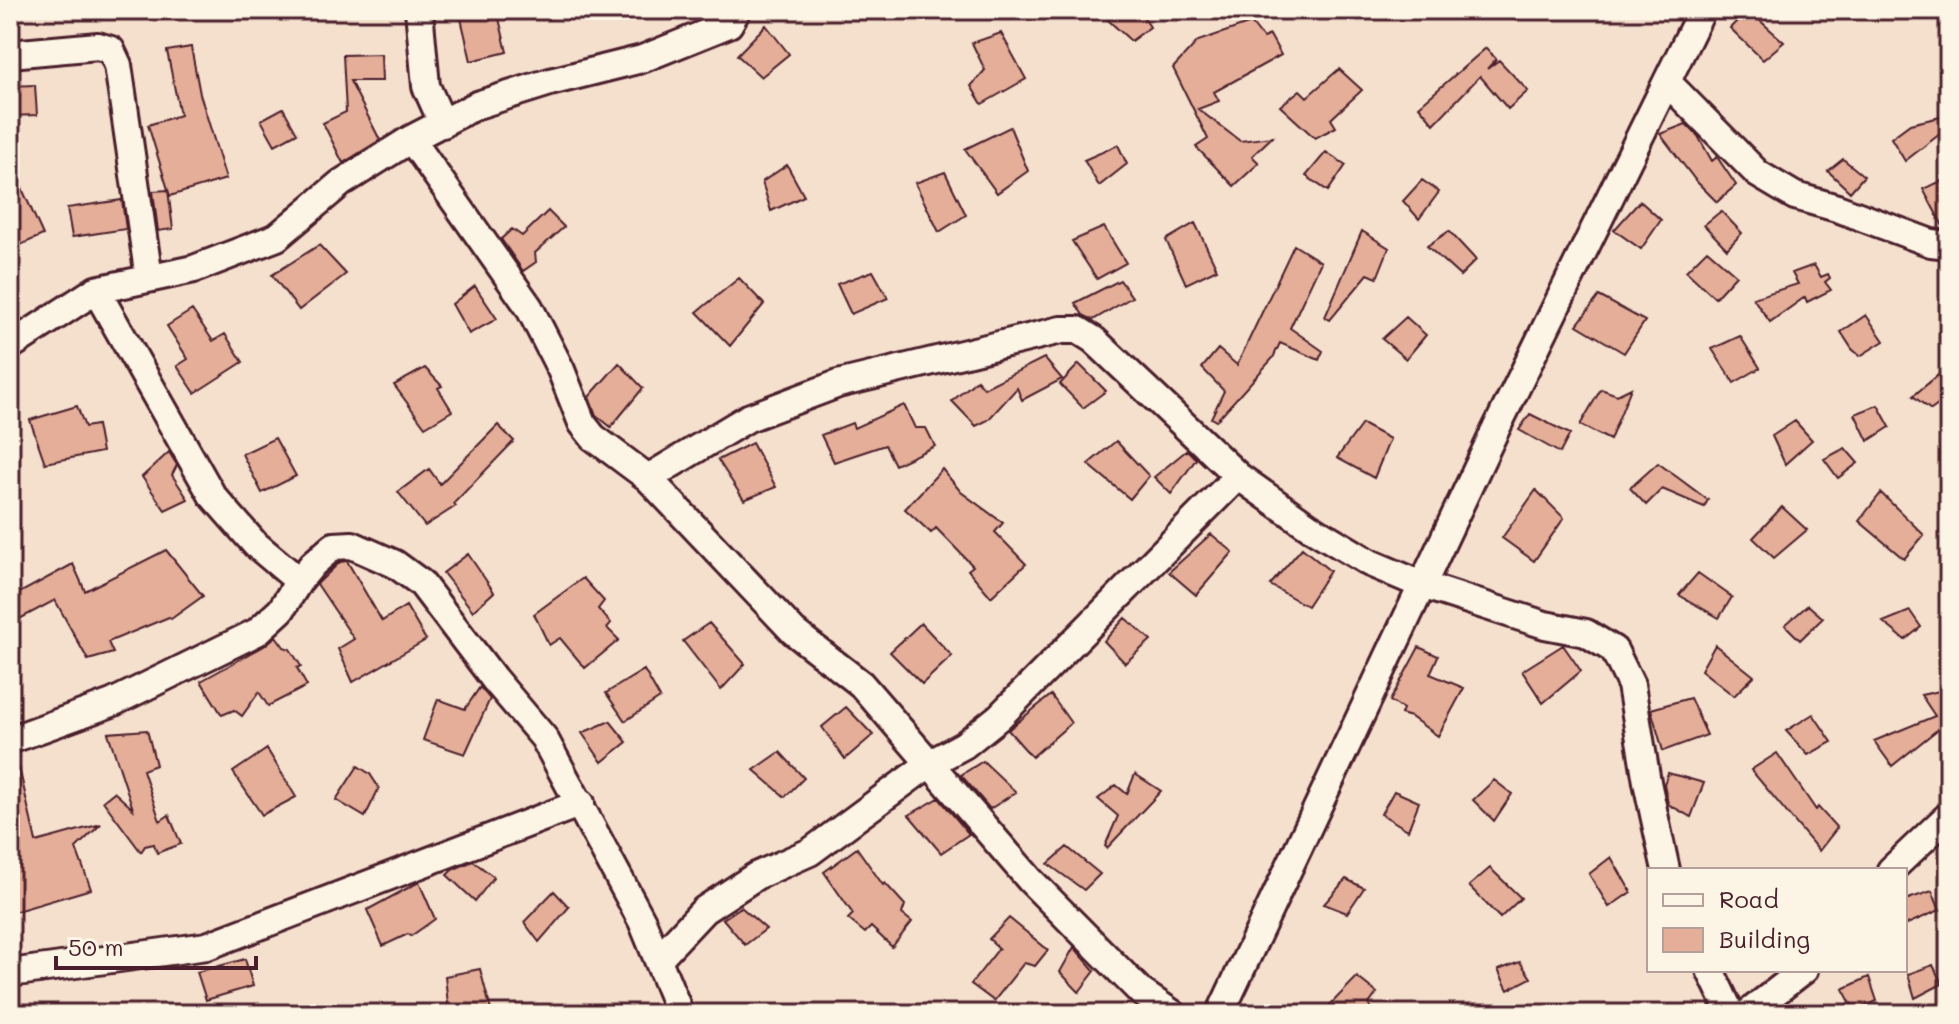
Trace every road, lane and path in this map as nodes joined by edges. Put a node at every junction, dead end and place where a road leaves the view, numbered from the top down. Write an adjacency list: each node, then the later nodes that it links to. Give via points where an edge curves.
1 (419, 10): 6 (street, via 426,86)
2 (737, 10): 6 (street, via 729,24 642,59 477,105)
3 (1702, 10): 5 (street)
4 (10, 54): 9 (street, via 98,46 111,50 118,65)
5 (1667, 82): 8 (street, via 1758,174 1795,196); 15 (street)
6 (443, 124): 7 (street)
7 (411, 139): 9 (street, via 341,183 277,237 194,269); 13 (street, via 529,307 582,423 605,449)
8 (1949, 245)
9 (149, 278): 10 (street)
10 (96, 290): 11 (street); 14 (street, via 212,495 255,544)
11 (10, 346)
12 (1238, 476): 13 (street, via 1094,340 1078,330 1061,330 838,384 748,418); 15 (street, via 1370,563); 17 (street, via 999,717)
13 (648, 478): 17 (street, via 794,632 861,684)
14 (299, 581): 16 (street, via 281,610 257,632 112,703); 18 (street, via 334,546 352,545 395,564 421,583 544,738)
15 (1422, 585): 20 (street, via 1586,633 1614,650 1631,685); 28 (street)
16 (10, 740)
17 (929, 764): 22 (street, via 810,852 756,876 704,910); 27 (street, via 1031,881 1141,992)
18 (581, 803): 22 (street); 25 (street, via 207,946)
19 (1949, 815): 21 (street)
20 (1666, 868)
21 (1893, 868)
22 (658, 959): 26 (street)
23 (1711, 972): 29 (street)
24 (1801, 972): 30 (street)
25 (10, 973)
26 (680, 1014)
27 (1173, 1014)
28 (1220, 1014)
29 (1731, 1014)
30 (1747, 1014)

